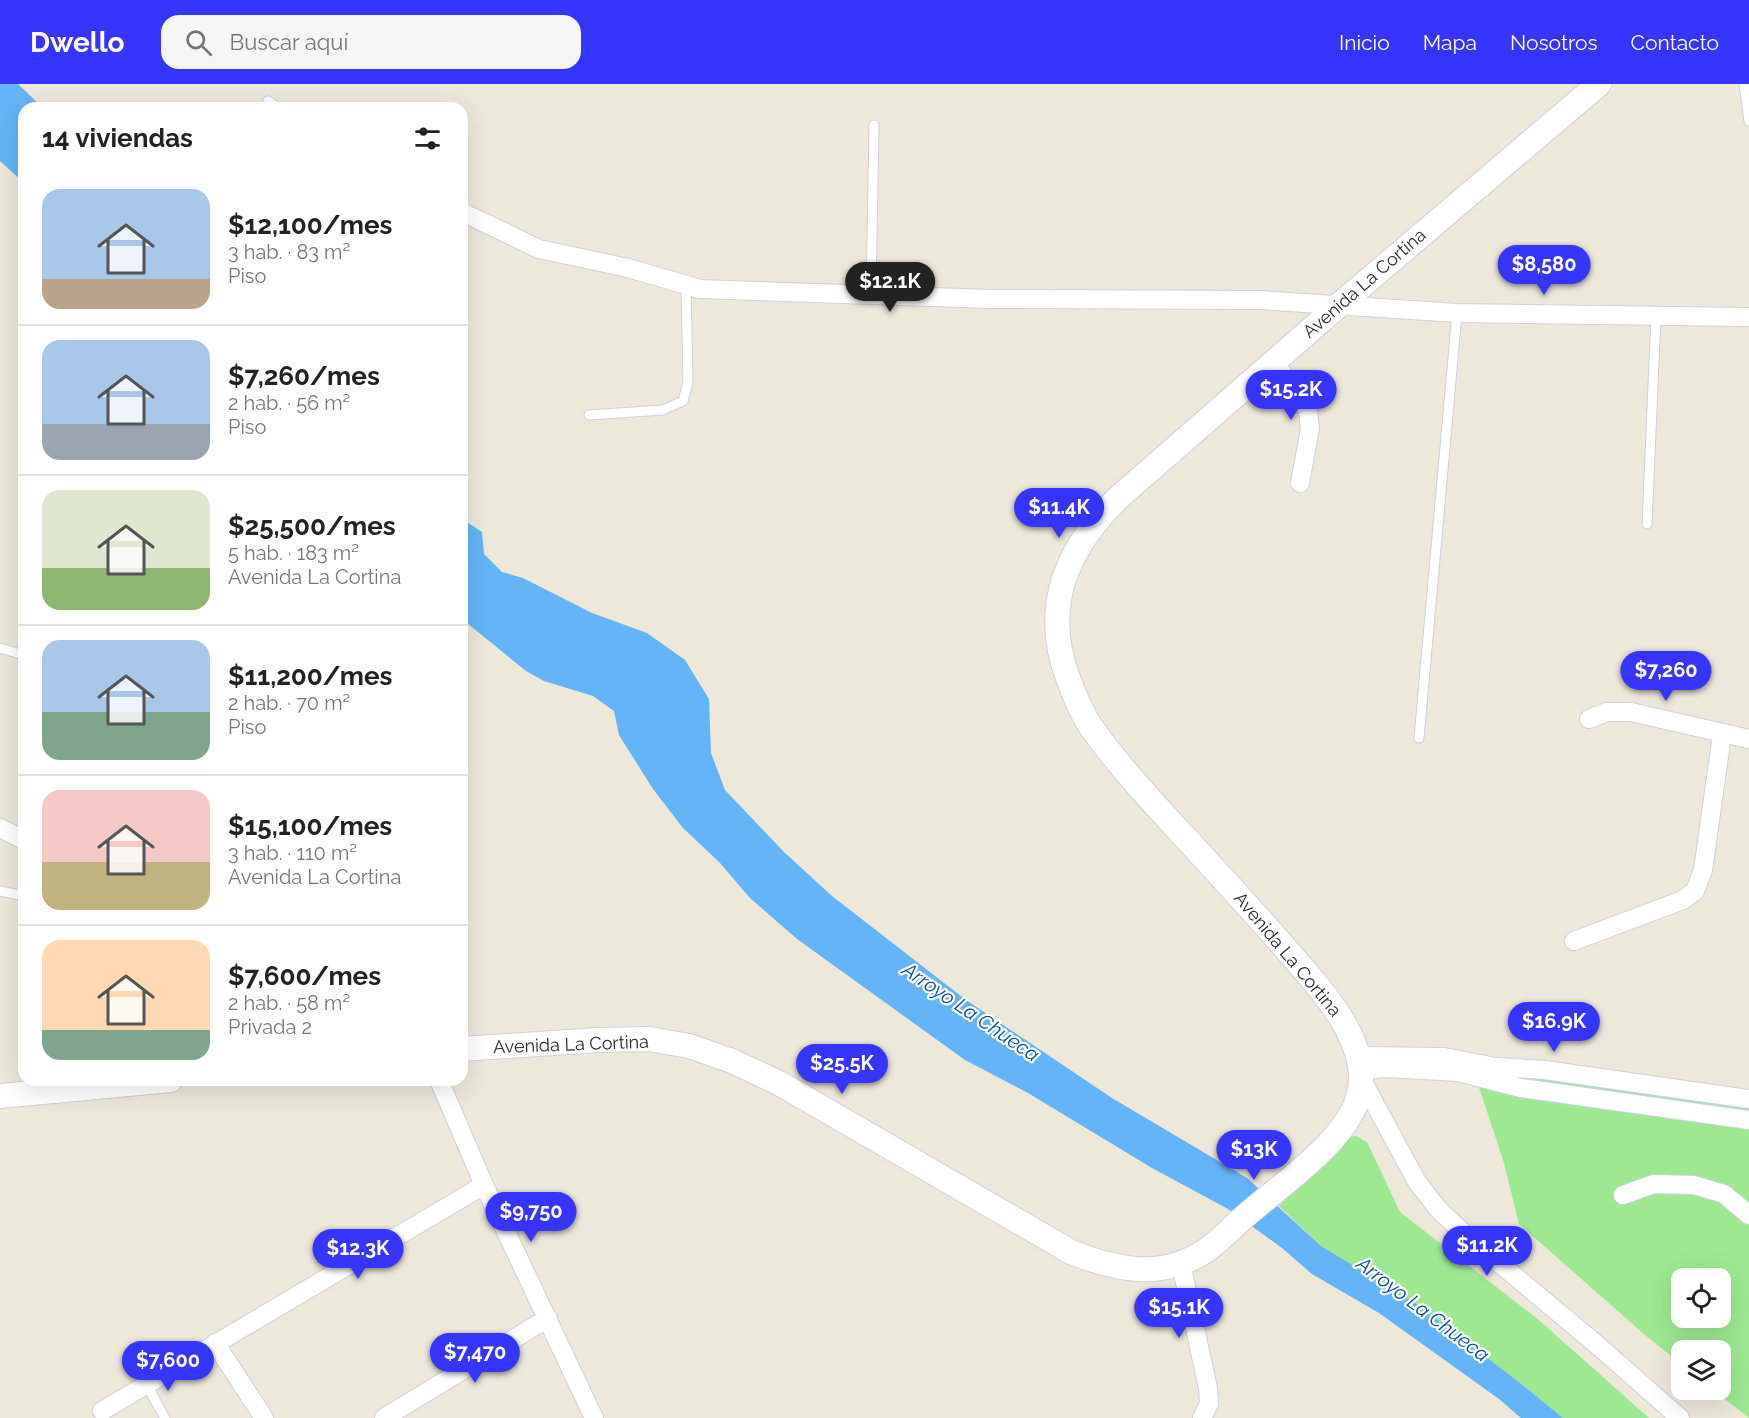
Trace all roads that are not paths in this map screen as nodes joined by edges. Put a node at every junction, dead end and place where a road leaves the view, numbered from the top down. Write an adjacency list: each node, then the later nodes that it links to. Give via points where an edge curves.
1 (1599, 84): 10 (main road, Avenida La Cortina)
2 (1744, 84): 5 (lane)
3 (268, 100): 4 (lane)
4 (270, 102)
5 (1749, 121)
6 (874, 125): 9 (lane)
7 (468, 215): 8 (street, via 538,249 628,268)
8 (686, 286): 9 (street); 15 (lane, via 688,382 683,401 663,410)
9 (871, 294): 10 (street, via 1250,300)
10 (1338, 306): 11 (street); 14 (main road, Avenida La Cortina)
11 (1456, 313): 12 (street); 22 (lane)
12 (1656, 316): 13 (street); 17 (lane)
13 (1749, 317)
14 (1274, 362): 16 (street, via 1308,410 1310,428); 30 (main road, Avenida La Cortina, via 1097,519 1067,568 1059,592 1058,640 1074,697 1090,725 1146,795 1331,1002 1344,1022)
15 (589, 415)
16 (1300, 483)
17 (1647, 524)
18 (0, 648): 19 (lane)
19 (18, 653)
20 (1589, 719): 21 (street, via 1607,712 1631,712)
21 (1722, 735): 23 (street); 28 (street, via 1703,870 1695,891 1683,900)
22 (1419, 738)
23 (1749, 739)
24 (0, 828): 25 (street)
25 (18, 837)
26 (0, 891): 27 (lane)
27 (18, 895)
28 (1574, 941)
29 (468, 1049): 39 (main road, Avenida La Cortina, via 629,1039 689,1046 779,1083 1071,1252 1099,1263 1141,1271)
30 (1360, 1069): 34 (street, via 1444,1057); 35 (street, via 1458,1072 1521,1088); 39 (main road, Avenida La Cortina, via 1358,1100 1330,1143 1206,1251); 49 (street, via 1417,1182 1439,1210)
31 (106, 1086): 33 (main road)
32 (442, 1086): 36 (street)
33 (0, 1096)
34 (1749, 1099)
35 (1749, 1120)
36 (484, 1185): 40 (street); 41 (street)
37 (1623, 1195): 38 (street, via 1654,1184 1694,1185 1724,1194)
38 (1749, 1215)
39 (1180, 1264): 48 (street, via 1208,1388 1209,1404)
40 (548, 1318): 46 (street); 47 (street)
41 (215, 1343): 42 (street); 45 (street)
42 (146, 1384): 43 (street); 44 (lane)
43 (102, 1411)
44 (165, 1418)
45 (264, 1418)
46 (384, 1418)
47 (594, 1418)
48 (1202, 1418)
49 (1680, 1418)

